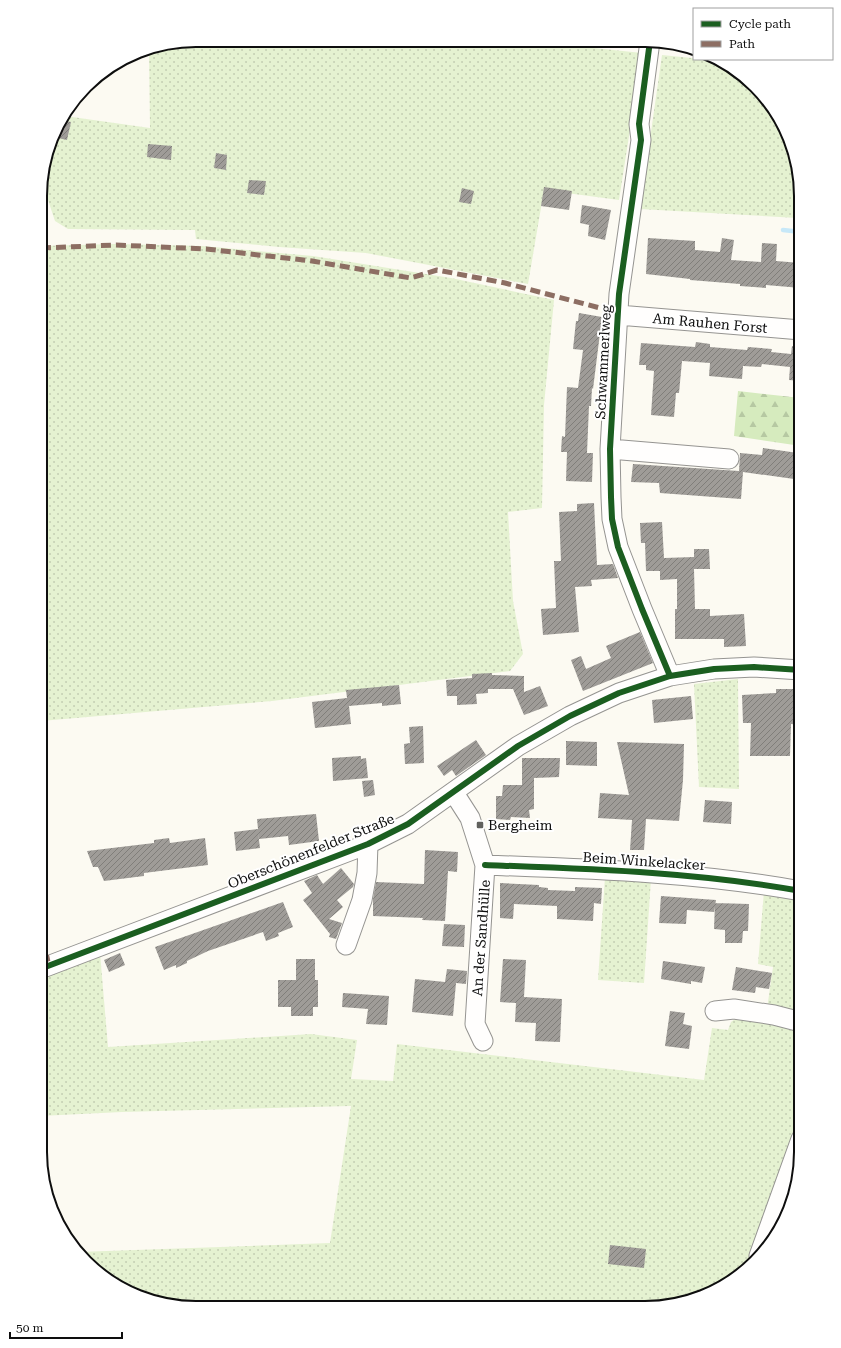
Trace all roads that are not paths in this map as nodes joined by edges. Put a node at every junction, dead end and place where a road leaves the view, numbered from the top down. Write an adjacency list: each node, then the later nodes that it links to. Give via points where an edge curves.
1 (649, 47): 2 (street, Schwammerlweg, via 639,124 641,140)
2 (618, 315): 3 (street, Am Rauhen Forst); 4 (street, Schwammerlweg)
3 (794, 329)
4 (610, 449): 5 (street); 7 (street, Schwammerlweg, via 612,519 618,547)
5 (729, 459)
6 (794, 670): 7 (street, Oberschönenfelder Straße, via 754,667 714,669)
7 (670, 676): 8 (street, Oberschönenfelder Straße, via 619,693 570,716 518,746)
8 (454, 793): 9 (street, Oberschönenfelder Straße, via 408,824); 10 (street, An der Sandhülle, via 470,818)
9 (368, 844): 12 (street, via 367,873 362,900); 13 (street, Oberschönenfelder Straße)
10 (485, 865): 11 (street, Beim Winkelacker, via 648,872); 16 (street, An der Sandhülle, via 475,1024)
11 (794, 890)
12 (346, 946)
13 (47, 966)
14 (715, 1011): 15 (street, via 734,1009)
15 (794, 1020)
16 (483, 1041)
17 (794, 1158): 18 (street)
18 (764, 1241)

